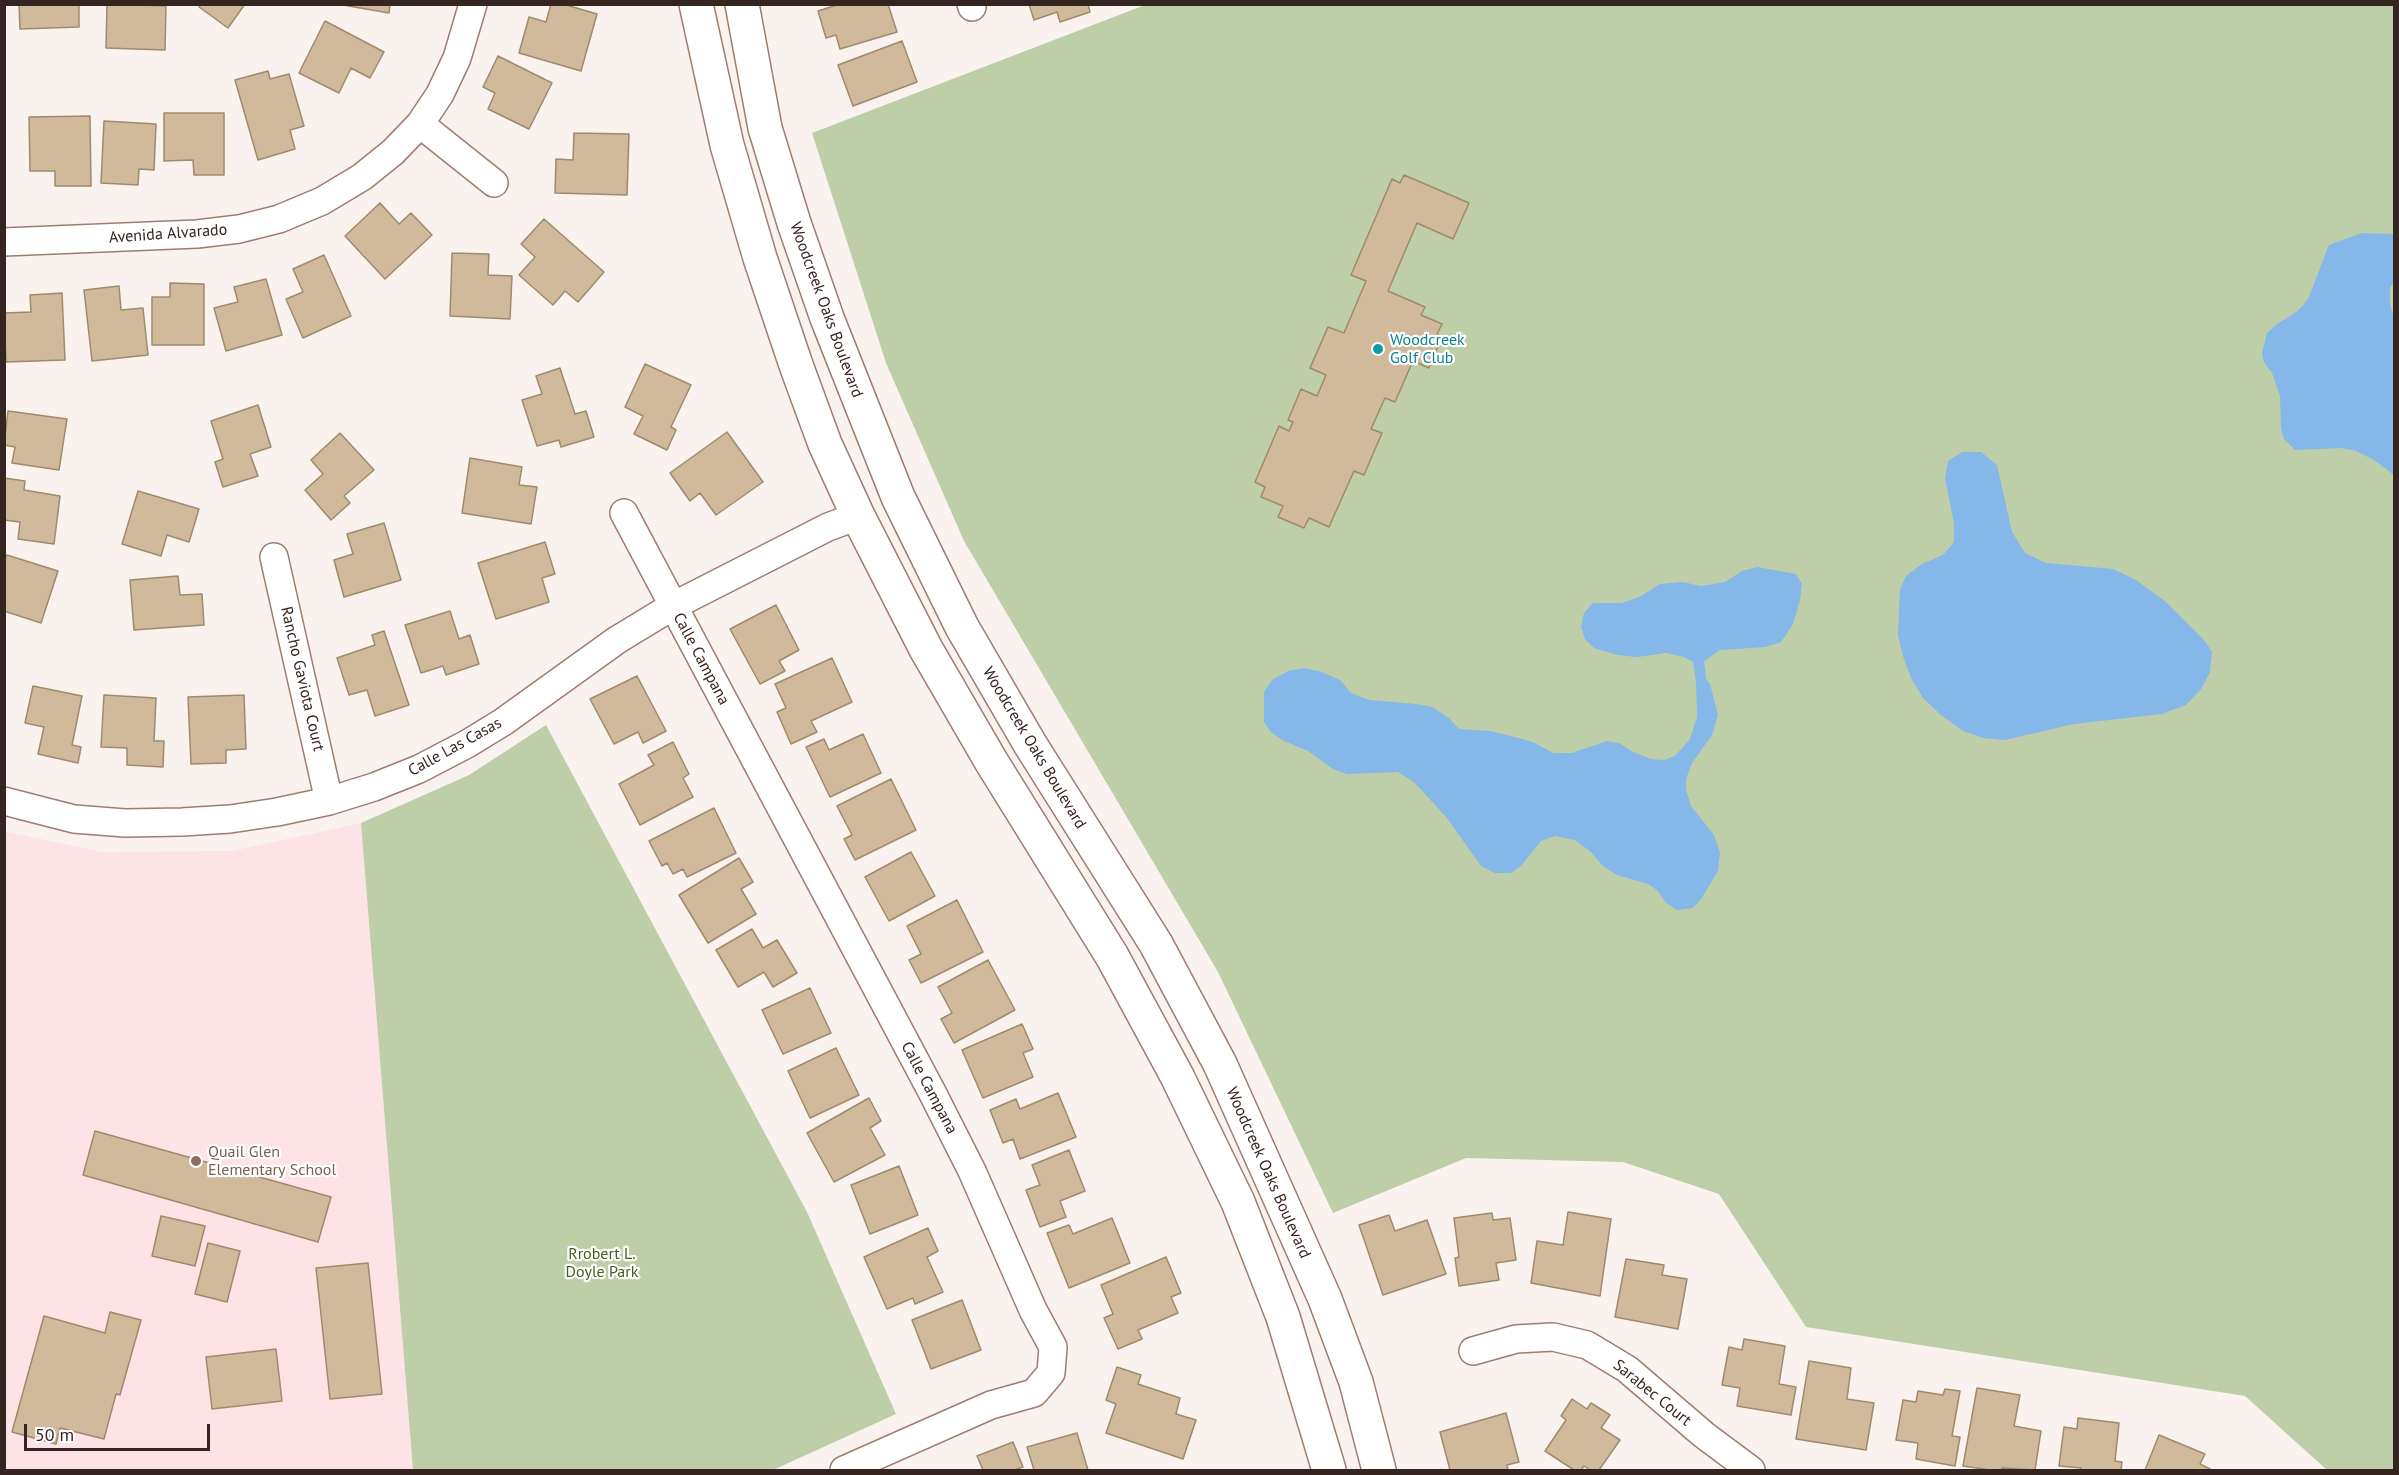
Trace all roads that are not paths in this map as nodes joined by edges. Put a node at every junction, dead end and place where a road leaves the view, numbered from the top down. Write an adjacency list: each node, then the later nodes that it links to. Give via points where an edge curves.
1 (473, 4): 4 (street, Avenida Alvarado, via 457,58)
2 (696, 4): 9 (main road, via 727,145 760,258 821,434)
3 (742, 4): 7 (main road, Woodcreek Oaks Boulevard, via 765,128 794,223)
4 (420, 124): 5 (street); 6 (street, Avenida Alvarado, via 362,177 279,219 196,234)
5 (494, 183)
6 (4, 242)
7 (898, 497): 9 (main road); 17 (main road, Woodcreek Oaks Boulevard, via 962,627 1156,945 1220,1064 1325,1299 1356,1382)
8 (624, 513): 11 (street, Calle Campana)
9 (858, 516): 11 (street, Calle Las Casas, via 818,532); 16 (main road, via 926,649 1112,956 1177,1076 1238,1202 1283,1317)
10 (274, 557): 13 (street, Rancho Gaviota Court)
11 (673, 606): 13 (street, Calle Las Casas, via 467,744 419,769); 15 (street, Calle Campana, via 972,1171 1053,1347 1051,1373 1034,1393 991,1405)
12 (4, 801): 13 (street, Calle Las Casas, via 74,819 125,823 230,819)
13 (330, 801)
14 (1473, 1351): 18 (street, Sarabec Court, via 1516,1339 1543,1337 1587,1346 1628,1369)
15 (844, 1470)
16 (1329, 1470)
17 (1379, 1470)
18 (1751, 1470)

